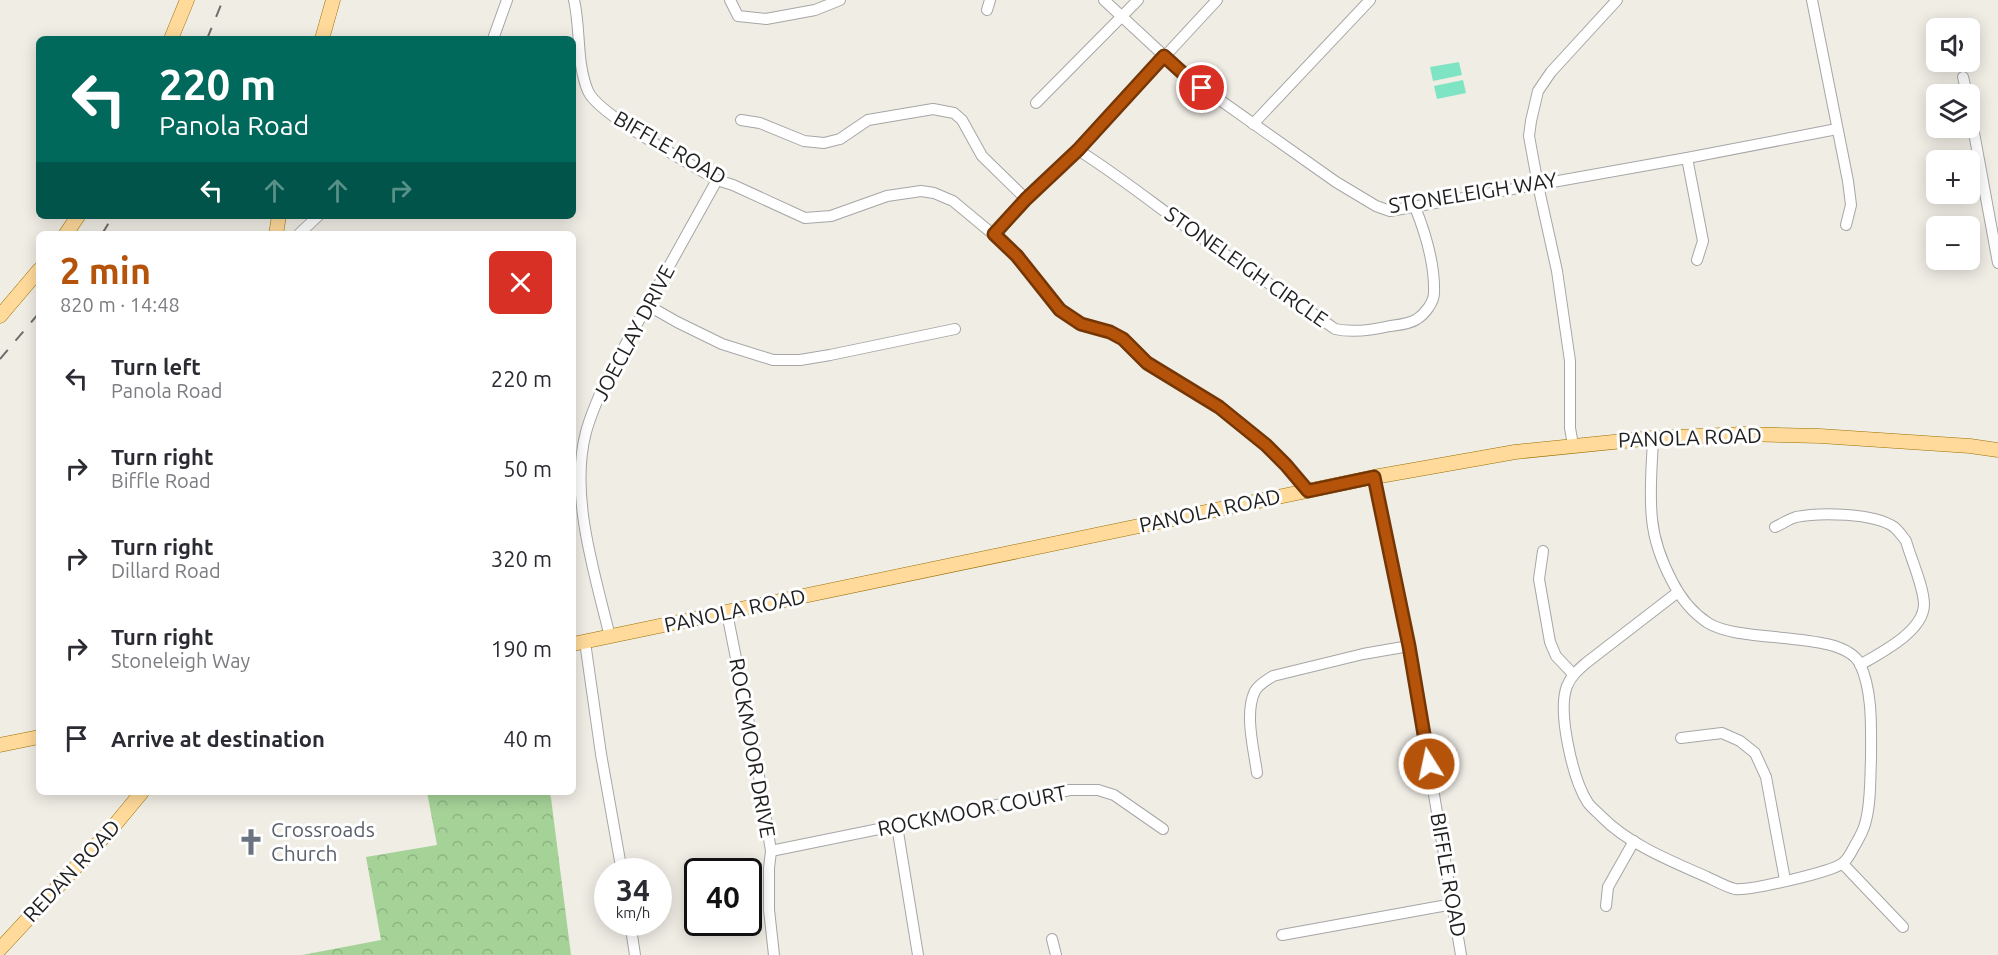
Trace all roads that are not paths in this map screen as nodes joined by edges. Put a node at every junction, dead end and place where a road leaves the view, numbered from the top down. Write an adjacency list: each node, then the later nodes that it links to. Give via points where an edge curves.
1 (187, 0): 14 (main road)
2 (333, 0): 15 (main road)
3 (507, 0): 16 (street)
4 (574, 0): 27 (street, BIFFLE ROAD, via 588,93 616,120)
5 (730, 0): 6 (street, via 738,16 766,19 815,10)
6 (840, 0)
7 (1104, 0): 13 (street, STONELEIGH WAY)
8 (1138, 0): 13 (street)
9 (1217, 0): 17 (street)
10 (1370, 0): 22 (street)
11 (1617, 0): 28 (street, via 1538,91 1530,136)
12 (1812, 0): 23 (street)
13 (1121, 17): 17 (street, STONELEIGH WAY); 20 (street)
14 (172, 36)
15 (323, 36)
16 (494, 36)
17 (1164, 56): 22 (street, STONELEIGH WAY); 25 (street)
18 (1963, 77): 19 (street)
19 (1964, 84)
20 (1036, 103)
21 (741, 120): 29 (street, via 760,123 804,141 824,143 840,139 868,120 933,109 954,113 982,156)
22 (1253, 124): 30 (street, STONELEIGH WAY, via 1376,206 1390,210)
23 (1836, 129): 26 (street, STONELEIGH WAY); 32 (street, via 1851,206)
24 (1975, 138): 35 (street)
25 (1078, 150): 29 (street); 30 (street, STONELEIGH CIRCLE, via 1335,329 1347,332 1415,321 1435,295)
26 (1687, 158): 28 (street, STONELEIGH WAY); 36 (street, via 1703,241)
27 (717, 180): 34 (street, BIFFLE ROAD, via 805,218 831,216 887,196 921,191 953,201); 39 (street, JOECLAY DRIVE)
28 (1538, 184): 30 (street, STONELEIGH WAY); 43 (street, via 1557,272 1570,361)
29 (1026, 199): 34 (street)
30 (1415, 207)
31 (315, 219): 33 (street)
32 (1846, 225)
33 (302, 231)
34 (994, 234): 46 (street, BIFFLE ROAD, via 1060,310 1081,324 1123,339 1147,363 1219,407 1266,445)
35 (1996, 243): 37 (street)
36 (1697, 260)
37 (1998, 263)
38 (36, 274): 40 (main road)
39 (649, 306): 41 (street, via 723,344 773,360 830,355); 51 (street, JOECLAY DRIVE, via 595,406 585,433 581,465 583,512)
40 (0, 316)
41 (956, 329)
42 (1653, 438): 43 (main road, PANOLA ROAD); 44 (main road, PANOLA ROAD, via 1820,436); 49 (street, via 1652,522 1662,563)
43 (1573, 445): 45 (main road, PANOLA ROAD)
44 (1998, 450)
45 (1374, 477): 46 (main road, PANOLA ROAD); 53 (street, BIFFLE ROAD)
46 (1308, 491): 50 (main road, PANOLA ROAD)
47 (1775, 527): 54 (street, via 1795,517 1864,517 1893,526 1906,541 1924,605 1921,618 1900,639)
48 (1543, 551): 55 (street, via 1539,579 1550,642 1556,657)
49 (1678, 592): 54 (street, via 1708,622 1732,632 1824,642 1845,649); 55 (street)
50 (727, 613): 51 (main road, PANOLA ROAD); 64 (street, ROCKMOOR DRIVE)
51 (610, 637): 52 (main road, PANOLA ROAD)
52 (579, 643): 65 (street)
53 (1409, 646): 59 (street, via 1341,659 1263,682 1255,690 1249,710); 68 (street, BIFFLE ROAD)
54 (1860, 665): 66 (street, via 1871,723 1869,801 1865,825)
55 (1574, 674): 63 (street, via 1563,704 1574,774 1588,803)
56 (36, 738): 58 (main road)
57 (1681, 738): 67 (street, via 1722,733 1755,753 1766,777)
58 (0, 745)
59 (1257, 773)
60 (139, 795): 74 (main road, REDAN ROAD)
61 (897, 826): 62 (street, ROCKMOOR COURT, via 1070,790 1098,790 1114,795); 64 (street, ROCKMOOR COURT); 77 (street)
62 (1163, 829)
63 (1634, 841): 67 (street, via 1735,889); 69 (street, via 1608,887)
64 (771, 851): 76 (street, ROCKMOOR DRIVE, via 769,910)
65 (620, 858)
66 (1842, 864): 67 (street); 70 (street)
67 (1785, 880)
68 (1453, 904): 71 (street); 79 (street, BIFFLE ROAD)
69 (1606, 906)
70 (1903, 927)
71 (1282, 935)
72 (632, 936): 75 (street)
73 (1052, 939): 78 (street)
74 (0, 949)
75 (635, 955)
76 (774, 955)
77 (918, 955)
78 (1056, 955)
79 (1461, 955)

